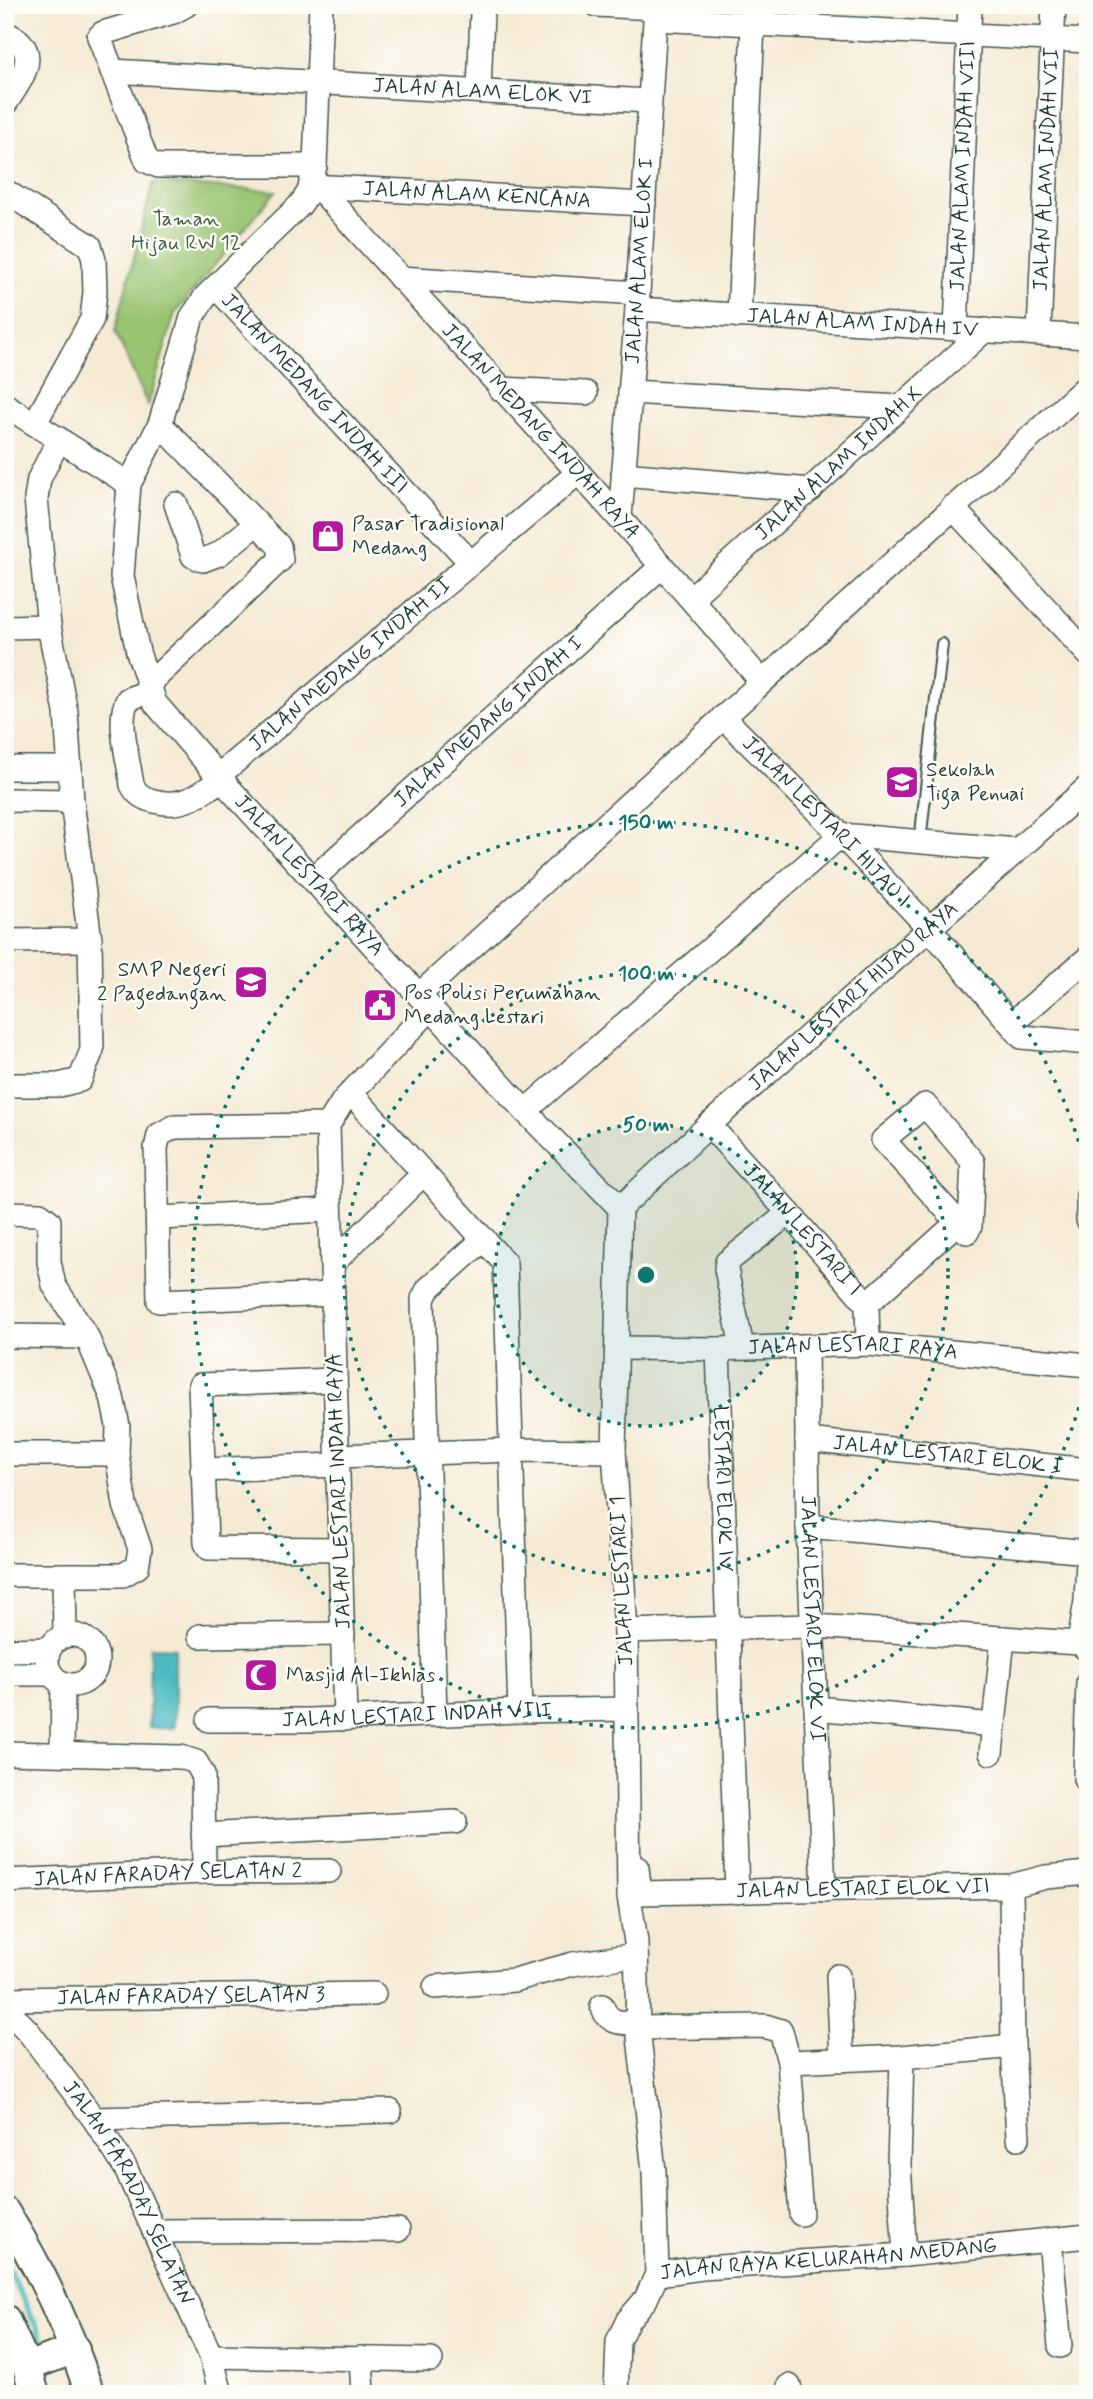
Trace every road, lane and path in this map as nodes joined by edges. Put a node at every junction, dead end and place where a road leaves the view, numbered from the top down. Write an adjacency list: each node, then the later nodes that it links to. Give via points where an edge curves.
1 (186, 5): 13 (street, via 101,35)
2 (321, 5): 14 (street)
3 (485, 5): 15 (street)
4 (597, 5): 7 (street)
5 (970, 5): 10 (street, JALAN ALAM INDAH VIII)
6 (1054, 5): 11 (street, JALAN ALAM INDAH VII)
7 (656, 11): 8 (street); 16 (street, JALAN ALAM ELOK I)
8 (753, 14): 10 (street); 24 (street)
9 (5, 33): 17 (street, via 20,42 28,58 23,77)
10 (968, 34): 11 (street); 25 (street, JALAN ALAM INDAH VIII)
11 (1052, 40): 12 (street); 27 (street, JALAN ALAM INDAH VII)
12 (1088, 41)
13 (113, 71): 14 (street, JALAN ALAM ELOK VI); 18 (street, JALAN ALAM KENCANA, via 144,155 153,165)
14 (317, 82): 15 (street, JALAN ALAM ELOK VI); 18 (street)
15 (479, 91): 16 (street, JALAN ALAM ELOK VI)
16 (649, 101): 20 (street, JALAN ALAM ELOK I)
17 (5, 104)
18 (315, 179): 20 (street, JALAN ALAM KENCANA); 21 (street, JALAN MEDANG INDAH RAYA); 22 (street, via 300,205)
19 (5, 191): 35 (street, via 90,246 94,260 92,319)
20 (644, 204): 23 (street, JALAN ALAM ELOK I)
21 (400, 278): 23 (street, JALAN ALAM INDAH IV); 29 (street, JALAN MEDANG INDAH RAYA)
22 (216, 286): 36 (street, via 192,317); 46 (street, JALAN MEDANG INDAH III)
23 (638, 301): 24 (street, JALAN ALAM INDAH IV); 31 (street, JALAN ALAM ELOK I)
24 (739, 316): 25 (street, JALAN ALAM INDAH IV)
25 (956, 329): 26 (street, JALAN ALAM INDAH IV)
26 (985, 330): 27 (street, JALAN ALAM INDAH IV); 34 (street, JALAN ALAM INDAH X)
27 (1039, 332): 28 (street, JALAN ALAM INDAH IV)
28 (1088, 337)
29 (500, 389): 32 (street); 38 (street, JALAN MEDANG INDAH RAYA)
30 (1086, 391): 43 (street)
31 (630, 392): 34 (street); 39 (street, JALAN ALAM ELOK I)
32 (586, 393)
33 (5, 405): 35 (street)
34 (900, 407): 41 (street, JALAN ALAM INDAH X)
35 (35, 424): 37 (street)
36 (160, 424): 40 (street); 45 (street)
37 (59, 439): 40 (street); 49 (street, via 39,479 36,499)
38 (579, 472): 44 (street, JALAN MEDANG INDAH RAYA); 46 (street, JALAN MEDANG INDAH II)
39 (623, 474): 41 (street); 44 (street, JALAN ALAM ELOK I)
40 (129, 484): 55 (street, JALAN LESTARI RAYA, via 122,576)
41 (810, 489): 48 (street, JALAN ALAM INDAH X)
42 (176, 504): 45 (street, via 193,556 203,560 219,554)
43 (952, 507): 51 (street); 54 (street)
44 (620, 517): 47 (street, JALAN MEDANG INDAH RAYA)
45 (257, 524): 55 (street, via 279,546 281,559)
46 (471, 563): 59 (street, JALAN MEDANG INDAH II)
47 (662, 566): 48 (street, JALAN MEDANG INDAH RAYA); 66 (street, JALAN MEDANG INDAH I)
48 (691, 598): 54 (street, JALAN MEDANG INDAH RAYA)
49 (49, 626): 50 (street); 58 (street, via 66,712)
50 (5, 627)
51 (1080, 630): 53 (street)
52 (942, 644): 64 (lane)
53 (1088, 654)
54 (762, 682): 56 (street)
55 (150, 687): 59 (street, JALAN LESTARI RAYA, via 155,703); 59 (street, JALAN MEDANG INDAH II, via 128,699 124,707 136,793 153,801 183,803)
56 (723, 717): 63 (street, JALAN LESTARI HIJAU I); 71 (street)
57 (5, 768): 58 (street)
58 (70, 768): 62 (street)
59 (220, 778): 66 (street, JALAN LESTARI RAYA)
60 (1088, 787): 65 (street, JALAN LESTARI HIJAU RAYA)
61 (5, 800): 62 (street)
62 (72, 801): 68 (street)
63 (841, 835): 64 (street); 67 (street, JALAN LESTARI HIJAU I); 76 (street)
64 (920, 842): 65 (street)
65 (1017, 850): 67 (street, JALAN LESTARI HIJAU RAYA)
66 (314, 878): 71 (street, JALAN LESTARI RAYA)
67 (930, 929): 72 (street, JALAN LESTARI HIJAU I); 78 (street, JALAN LESTARI HIJAU RAYA)
68 (90, 940): 69 (street); 74 (street, via 92,1050 80,1080 59,1085)
69 (5, 941)
70 (1088, 958): 72 (street)
71 (425, 1001): 75 (street); 76 (street, JALAN LESTARI RAYA)
72 (1012, 1023): 73 (street, JALAN LESTARI HIJAU I, via 1024,1038)
73 (1088, 1043)
74 (5, 1085)
75 (351, 1093): 77 (street); 79 (street)
76 (525, 1111): 81 (street, JALAN LESTARI RAYA)
77 (328, 1125): 82 (street, JALAN LESTARI INDAH RAYA); 85 (street, via 164,1130 156,1148)
78 (709, 1125): 81 (street, JALAN LESTARI HIJAU RAYA); 84 (street, JALAN LESTARI I)
79 (424, 1173): 88 (street); 89 (street)
80 (1088, 1196): 86 (street)
81 (620, 1208): 96 (street, JALAN LESTARI 1)
82 (330, 1210): 85 (street); 89 (street, JALAN LESTARI INDAH RAYA)
83 (5, 1213): 93 (street, via 40,1214 49,1221 54,1285)
84 (789, 1213): 91 (street, JALAN LESTARI I); 97 (street, via 727,1262)
85 (159, 1217): 90 (street, via 159,1301)
86 (1088, 1220)
87 (957, 1223): 87 (street, via 967,1232 973,1162 923,1105 883,1140); 91 (street)
88 (484, 1239): 102 (street, via 506,1268); 104 (street, via 424,1293)
89 (332, 1264): 90 (street, JALAN LESTARI INDAH RAYA)
90 (333, 1294): 100 (street, JALAN LESTARI INDAH RAYA)
91 (867, 1304): 94 (street, JALAN LESTARI I)
92 (5, 1336): 93 (street)
93 (87, 1337): 106 (street, via 112,1397)
94 (868, 1345): 95 (street, JALAN LESTARI RAYA); 99 (street, JALAN LESTARI RAYA)
95 (807, 1346): 97 (street, JALAN LESTARI RAYA); 101 (street, JALAN LESTARI ELOK VI)
96 (617, 1348): 98 (street, JALAN LESTARI RAYA); 103 (street, JALAN LESTARI 1)
97 (742, 1348): 98 (street, JALAN LESTARI RAYA)
98 (718, 1349): 118 (street, LESTARI ELOK IV)
99 (1088, 1365)
100 (335, 1380): 107 (street, JALAN LESTARI INDAH RAYA); 108 (street, via 200,1384)
101 (807, 1440): 109 (street, JALAN LESTARI ELOK I); 110 (street, JALAN LESTARI ELOK VI)
102 (512, 1450): 103 (street); 104 (street); 131 (street)
103 (614, 1451): 119 (street, JALAN LESTARI 1)
104 (426, 1453): 107 (street); 132 (street)
105 (5, 1454): 106 (street)
106 (117, 1454): 115 (street, via 125,1505 140,1549 137,1567 123,1574)
107 (338, 1461): 108 (street); 111 (street, JALAN LESTARI INDAH RAYA)
108 (202, 1470): 111 (street, via 209,1548)
109 (1088, 1470)
110 (808, 1526): 112 (street); 117 (street, JALAN LESTARI ELOK VI)
111 (340, 1549): 120 (street, JALAN LESTARI INDAH RAYA)
112 (1088, 1552)
113 (1088, 1560): 116 (street)
114 (5, 1575): 115 (street)
115 (64, 1576): 123 (street)
116 (1087, 1601): 124 (street)
117 (813, 1626): 118 (street); 122 (street); 129 (street, JALAN LESTARI ELOK VI)
118 (729, 1628): 119 (street); 150 (street, LESTARI ELOK IV)
119 (626, 1631): 130 (street, JALAN LESTARI 1)
120 (343, 1634): 121 (street); 133 (street, JALAN LESTARI INDAH RAYA)
121 (200, 1636)
122 (1003, 1638): 124 (street); 135 (street)
123 (57, 1642): 125 (street); 127 (street, via 47,1662); 127 (street, via 81,1636 94,1646 98,1661 92,1675 79,1684)
124 (1084, 1646)
125 (5, 1650)
126 (5, 1674): 127 (street)
127 (57, 1679): 138 (street)
128 (1088, 1682): 136 (street)
129 (816, 1708): 135 (street); 149 (street, JALAN LESTARI ELOK VI)
130 (627, 1709): 131 (street, JALAN LESTARI INDAH VIII); 141 (street, JALAN LESTARI 1)
131 (520, 1711): 132 (street, JALAN LESTARI INDAH VIII)
132 (435, 1715): 133 (street, JALAN LESTARI INDAH VIII)
133 (345, 1719): 134 (street, JALAN LESTARI INDAH VIII)
134 (209, 1720)
135 (994, 1726): 139 (street)
136 (1087, 1734): 140 (street)
137 (5, 1753): 138 (street)
138 (62, 1753): 143 (street, via 181,1757 196,1762 203,1775)
139 (991, 1753)
140 (1084, 1779)
141 (626, 1780): 150 (street, JALAN LESTARI ELOK VII, via 633,1796 639,1892); 151 (street, JALAN LESTARI 1, via 629,1896)
142 (455, 1822): 143 (street, JALAN FARADAY SELATAN 2)
143 (203, 1835): 145 (street)
144 (329, 1871): 145 (street, JALAN FARADAY SELATAN 2)
145 (204, 1872): 147 (street, JALAN FARADAY SELATAN 2)
146 (1088, 1872): 148 (street, JALAN LESTARI ELOK VII)
147 (5, 1881)
148 (1011, 1886): 149 (street, JALAN LESTARI ELOK VII); 159 (street)
149 (824, 1890): 150 (street, JALAN LESTARI ELOK VII)
150 (737, 1892)
151 (636, 1955): 153 (street, via 573,1964 514,1980); 158 (street, JALAN LESTARI 1)
152 (838, 1976): 161 (street)
153 (435, 1987)
154 (374, 1994): 155 (street, JALAN FARADAY SELATAN 3)
155 (5, 1999)
156 (602, 2006): 158 (street, via 612,2020)
157 (5, 2008): 164 (street, JALAN FARADAY SELATAN, via 28,2031)
158 (638, 2026): 162 (street, via 765,2026 781,2031); 173 (street, JALAN LESTARI 1, via 654,2171)
159 (1013, 2046): 160 (street); 165 (street)
160 (902, 2057): 161 (street); 172 (street, via 899,2165)
161 (842, 2060): 162 (street)
162 (789, 2062): 167 (street)
163 (390, 2111): 164 (street)
164 (94, 2119): 169 (street, JALAN FARADAY SELATAN, via 125,2167)
165 (1018, 2138)
166 (5, 2212): 177 (street, via 29,2250)
167 (802, 2214)
168 (398, 2230): 169 (street)
169 (155, 2231): 176 (street, JALAN FARADAY SELATAN)
170 (1088, 2235): 171 (street, JALAN RAYA KELURAHAN MEDANG)
171 (1050, 2240): 172 (street, JALAN RAYA KELURAHAN MEDANG); 175 (street)
172 (905, 2255): 173 (street, JALAN RAYA KELURAHAN MEDANG)
173 (657, 2274): 184 (street, JALAN RAYA KELURAHAN MEDANG, via 618,2341)
174 (5, 2319): 177 (street)
175 (1060, 2346)
176 (211, 2356): 178 (street); 182 (street, JALAN FARADAY SELATAN)
177 (51, 2358): 180 (street); 181 (street)
178 (361, 2358): 179 (street); 183 (street)
179 (431, 2360)
180 (35, 2394)
181 (90, 2394)
182 (221, 2394)
183 (363, 2394)
184 (615, 2394)

